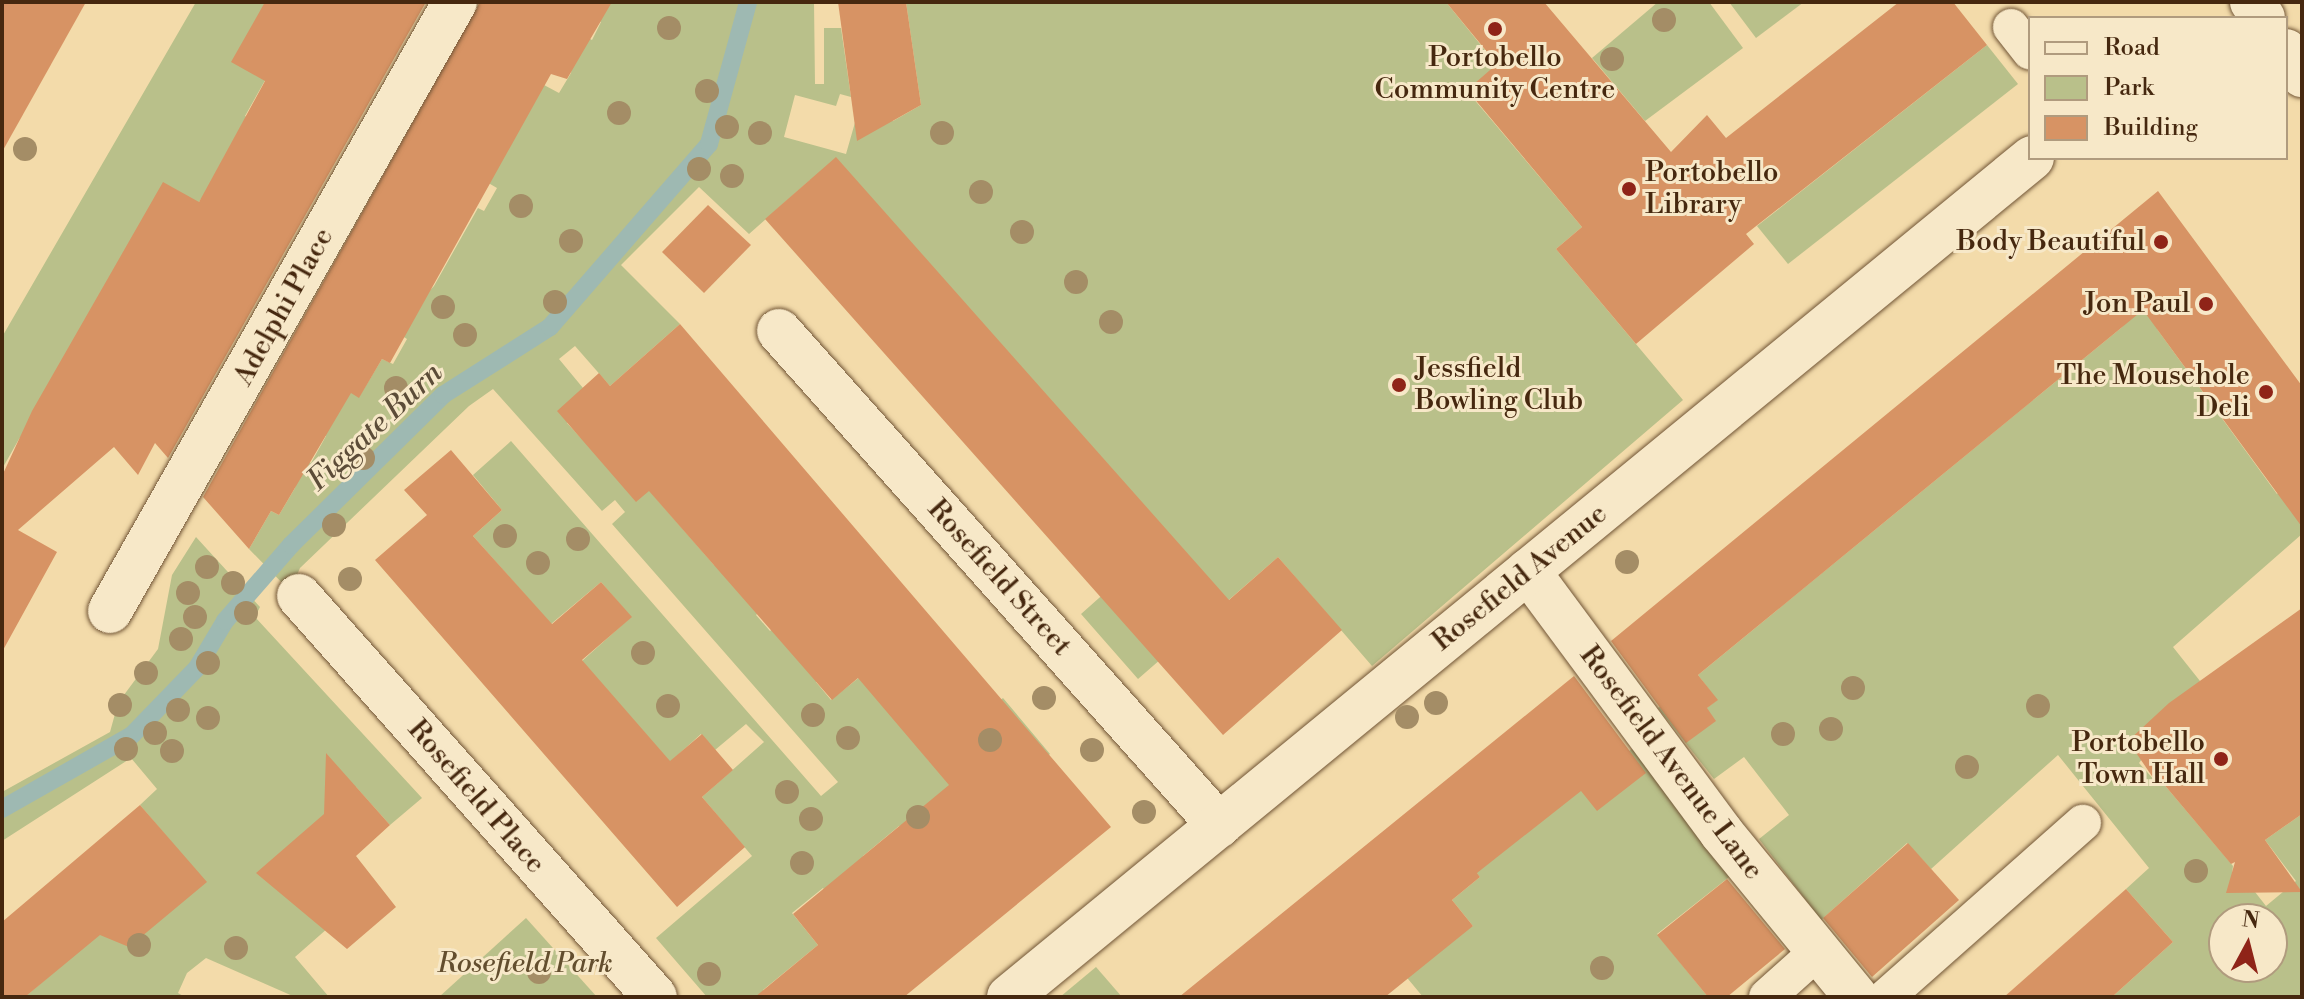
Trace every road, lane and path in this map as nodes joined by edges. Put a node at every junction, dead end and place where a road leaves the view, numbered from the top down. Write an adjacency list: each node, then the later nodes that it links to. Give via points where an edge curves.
1 (455, 2): 8 (street, Adelphi Place)
2 (2288, 54): 3 (street)
3 (2302, 75)
4 (2030, 160): 6 (street, Rosefield Avenue)
5 (779, 331): 10 (street, Rosefield Street)
6 (1528, 571): 10 (street, Rosefield Avenue); 11 (street, Rosefield Avenue Lane)
7 (299, 596): 13 (street, Rosefield Place)
8 (110, 611)
9 (2083, 823): 12 (lane, Rosefield Avenue Lane)
10 (1219, 825): 14 (street, Rosefield Avenue)
11 (1816, 953): 12 (street, Rosefield Avenue Lane); 15 (lane)
12 (1858, 995)
13 (655, 997)
14 (1009, 997)
15 (1767, 997)

